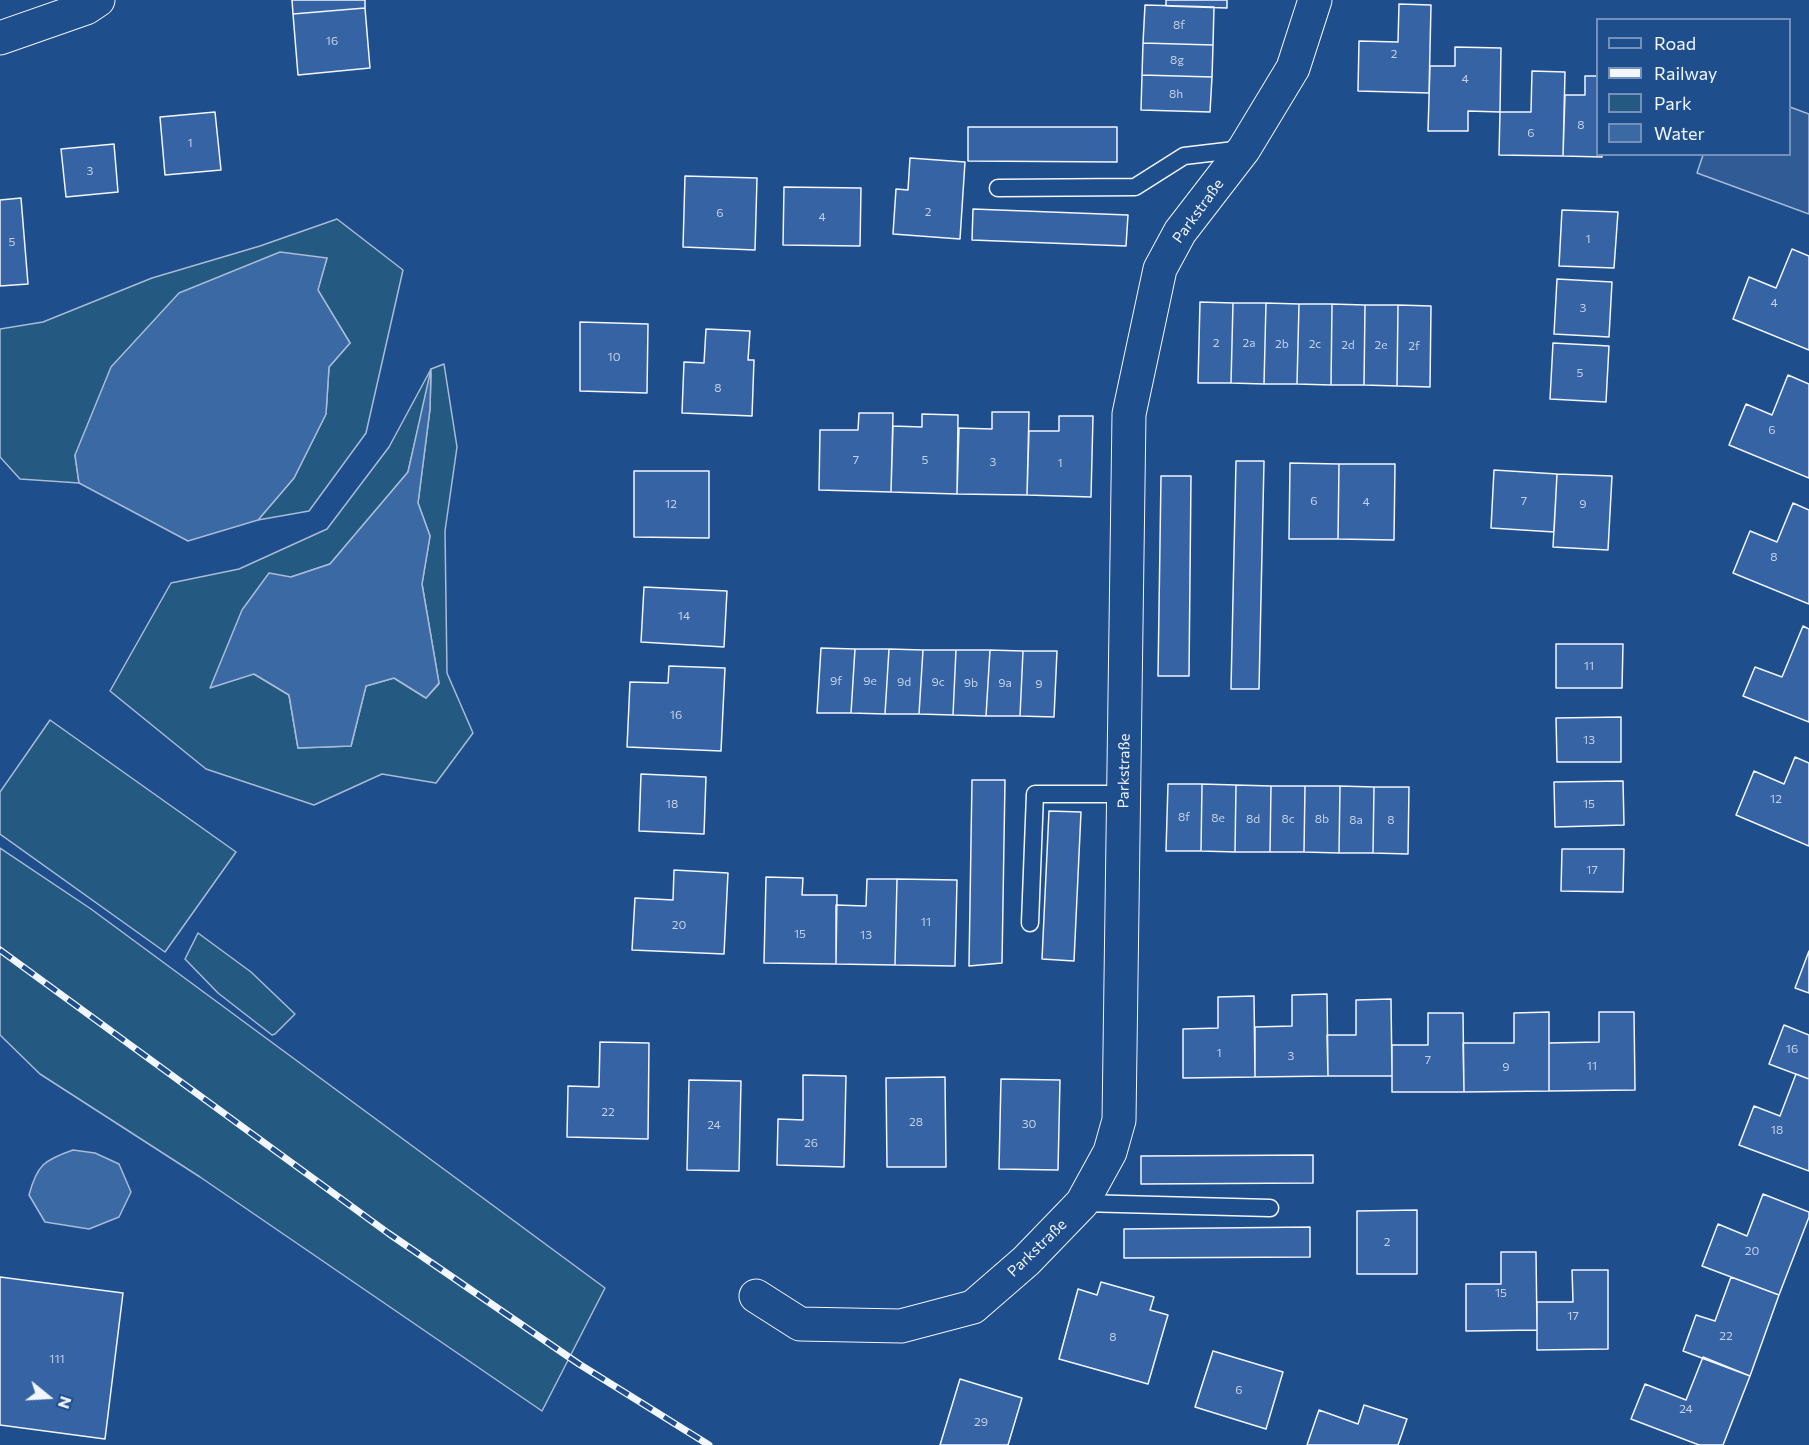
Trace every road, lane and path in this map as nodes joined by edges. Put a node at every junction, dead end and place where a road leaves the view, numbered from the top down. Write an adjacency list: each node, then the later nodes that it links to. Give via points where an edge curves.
1 (98, 0): 3 (street, via 86,8)
2 (1315, 0): 4 (street, Parkstraße, via 1293,68)
3 (0, 38)
4 (1244, 148): 5 (lane, via 1184,156 1135,187); 6 (street, Parkstraße, via 1180,232 1160,269 1129,414)
5 (998, 188)
6 (1124, 794): 7 (lane, via 1035,794); 8 (street, Parkstraße, via 1119,1120 1110,1152)
7 (1030, 923)
8 (1082, 1203): 9 (lane); 10 (street, Parkstraße, via 1026,1261 973,1307 902,1326 800,1324)
9 (1270, 1208)
10 (756, 1296)

